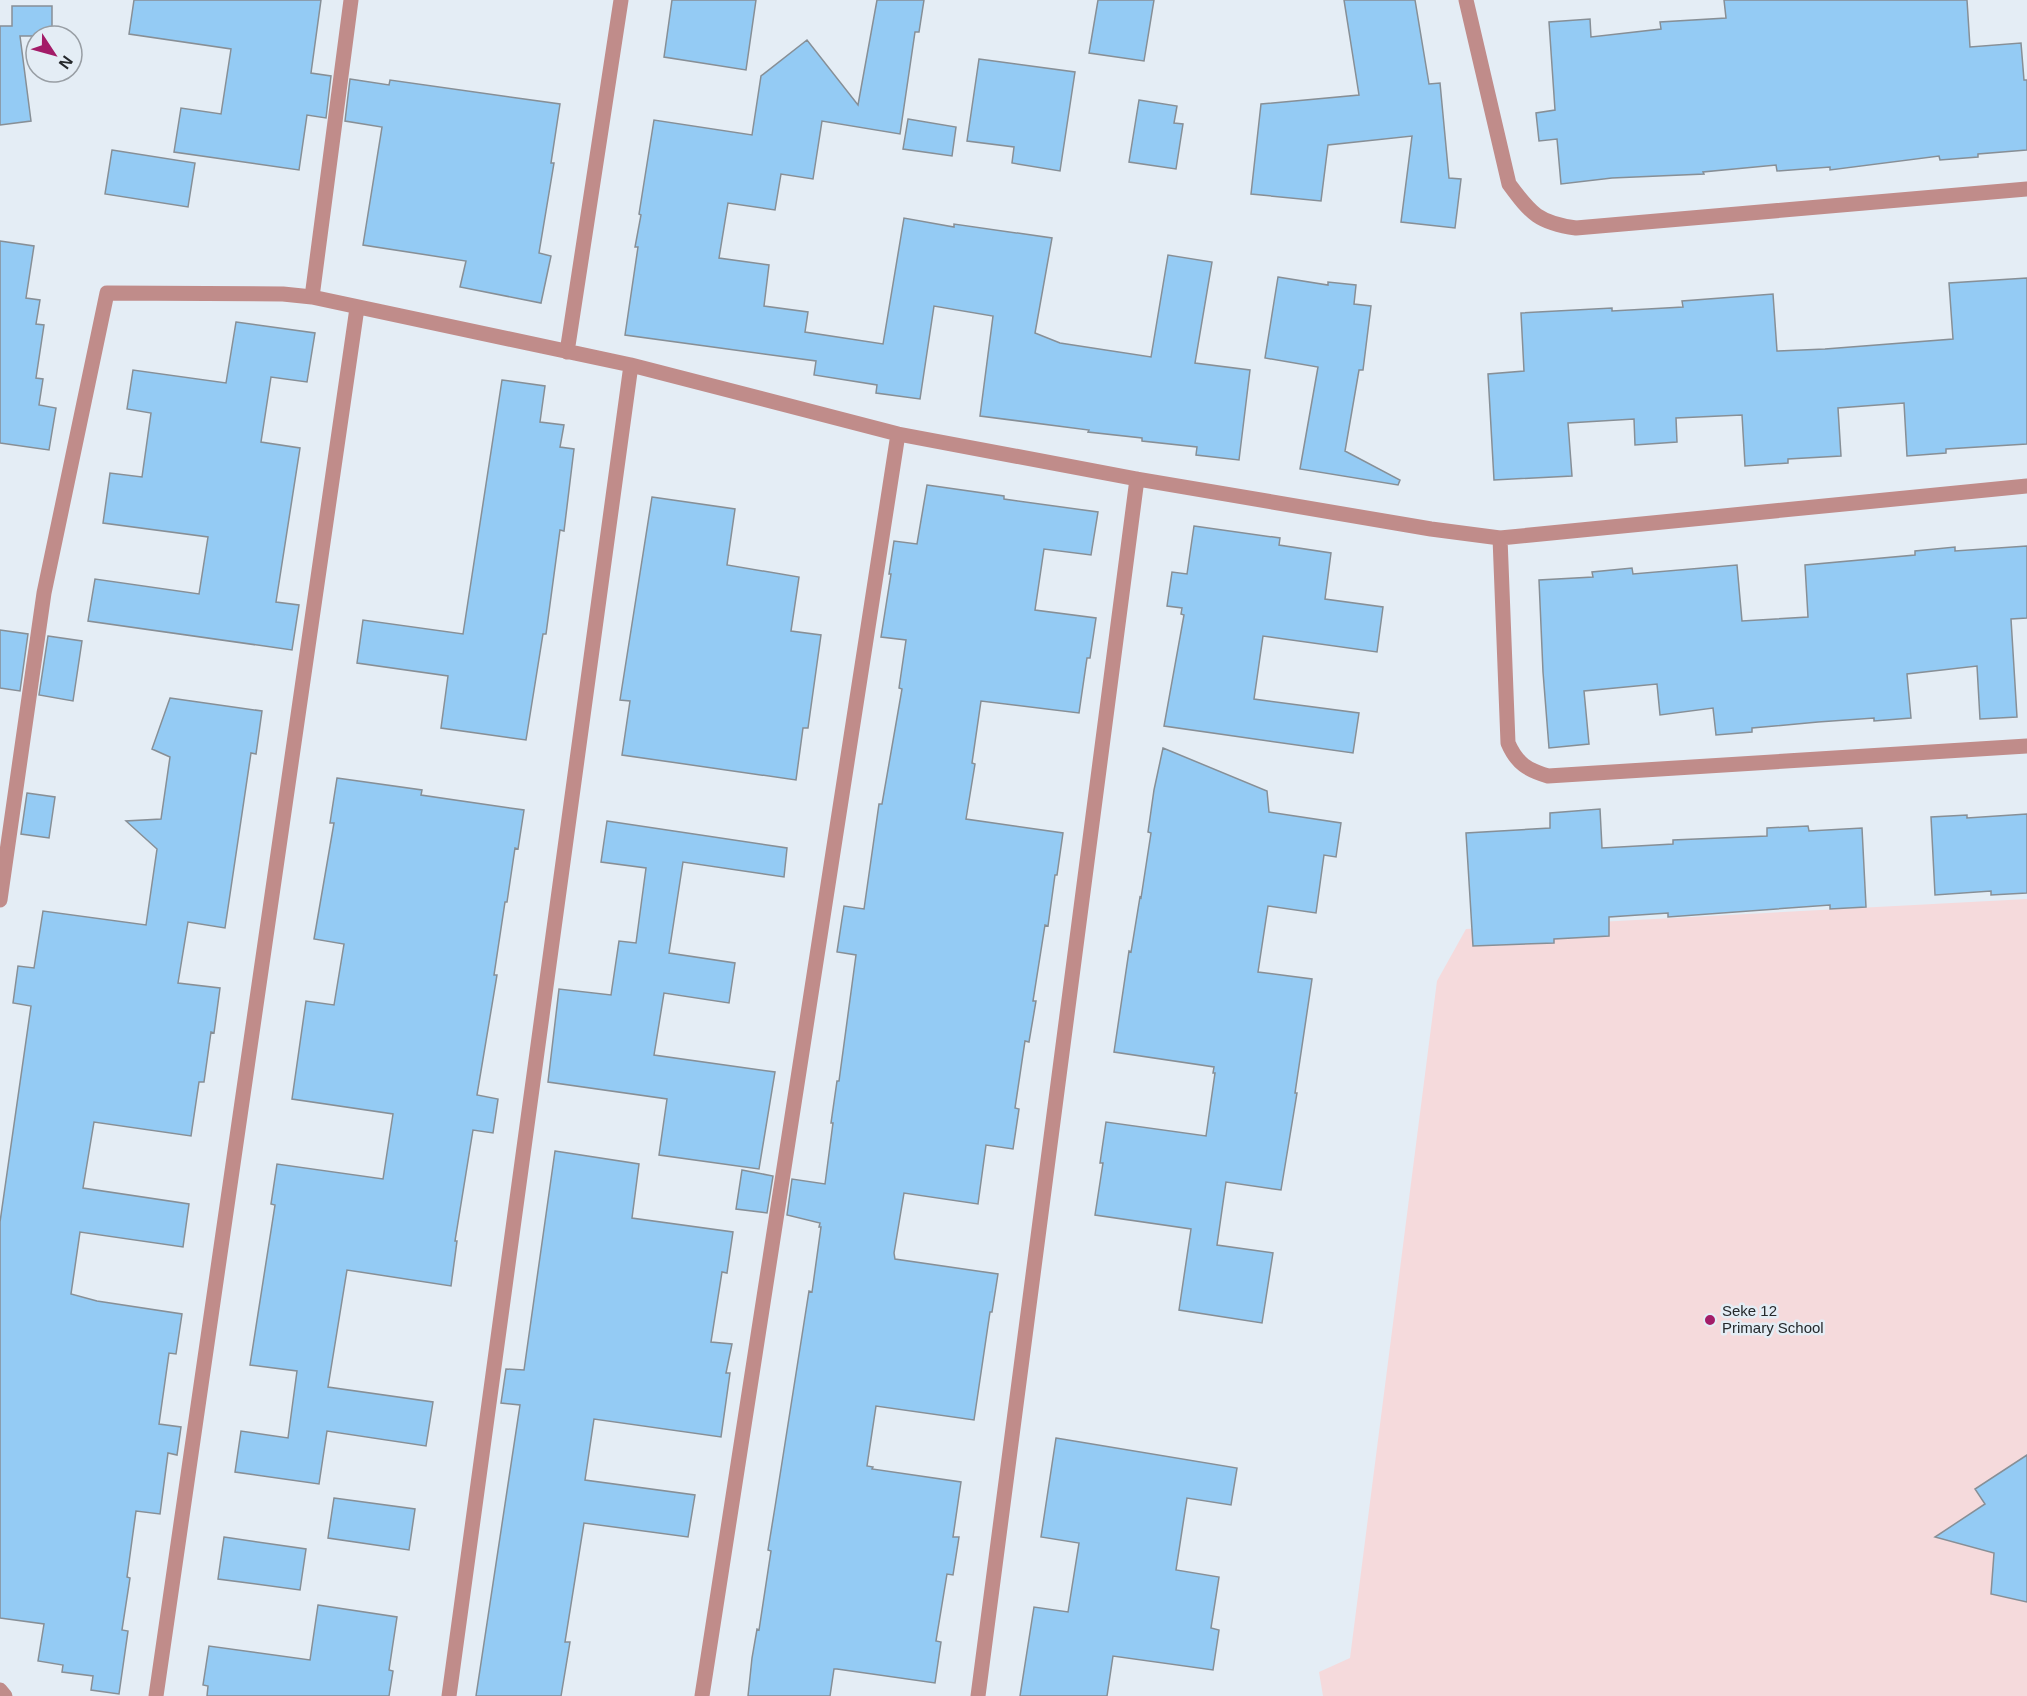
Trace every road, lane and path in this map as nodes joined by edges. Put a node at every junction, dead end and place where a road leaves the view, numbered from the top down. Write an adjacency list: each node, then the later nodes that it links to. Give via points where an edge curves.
1 (351, 0): 5 (street)
2 (621, 0): 7 (street)
3 (1466, 0): 4 (street, via 1509,184 1536,217 1553,225 1576,228)
4 (2027, 189)
5 (312, 297): 6 (street); 14 (street, via 107,293 44,593)
6 (357, 308): 7 (street); 17 (street)
7 (567, 352): 8 (street)
8 (630, 365): 9 (street); 18 (street)
9 (898, 434): 10 (street); 19 (street)
10 (1137, 479): 12 (street); 20 (street)
11 (2027, 486): 12 (street)
12 (1500, 538): 13 (street, via 1508,743 1514,756 1534,772 1548,776)
13 (2027, 746)
14 (0, 900)
15 (0, 1689): 16 (street)
16 (5, 1696)
17 (156, 1696)
18 (448, 1696)
19 (702, 1696)
20 (978, 1696)

